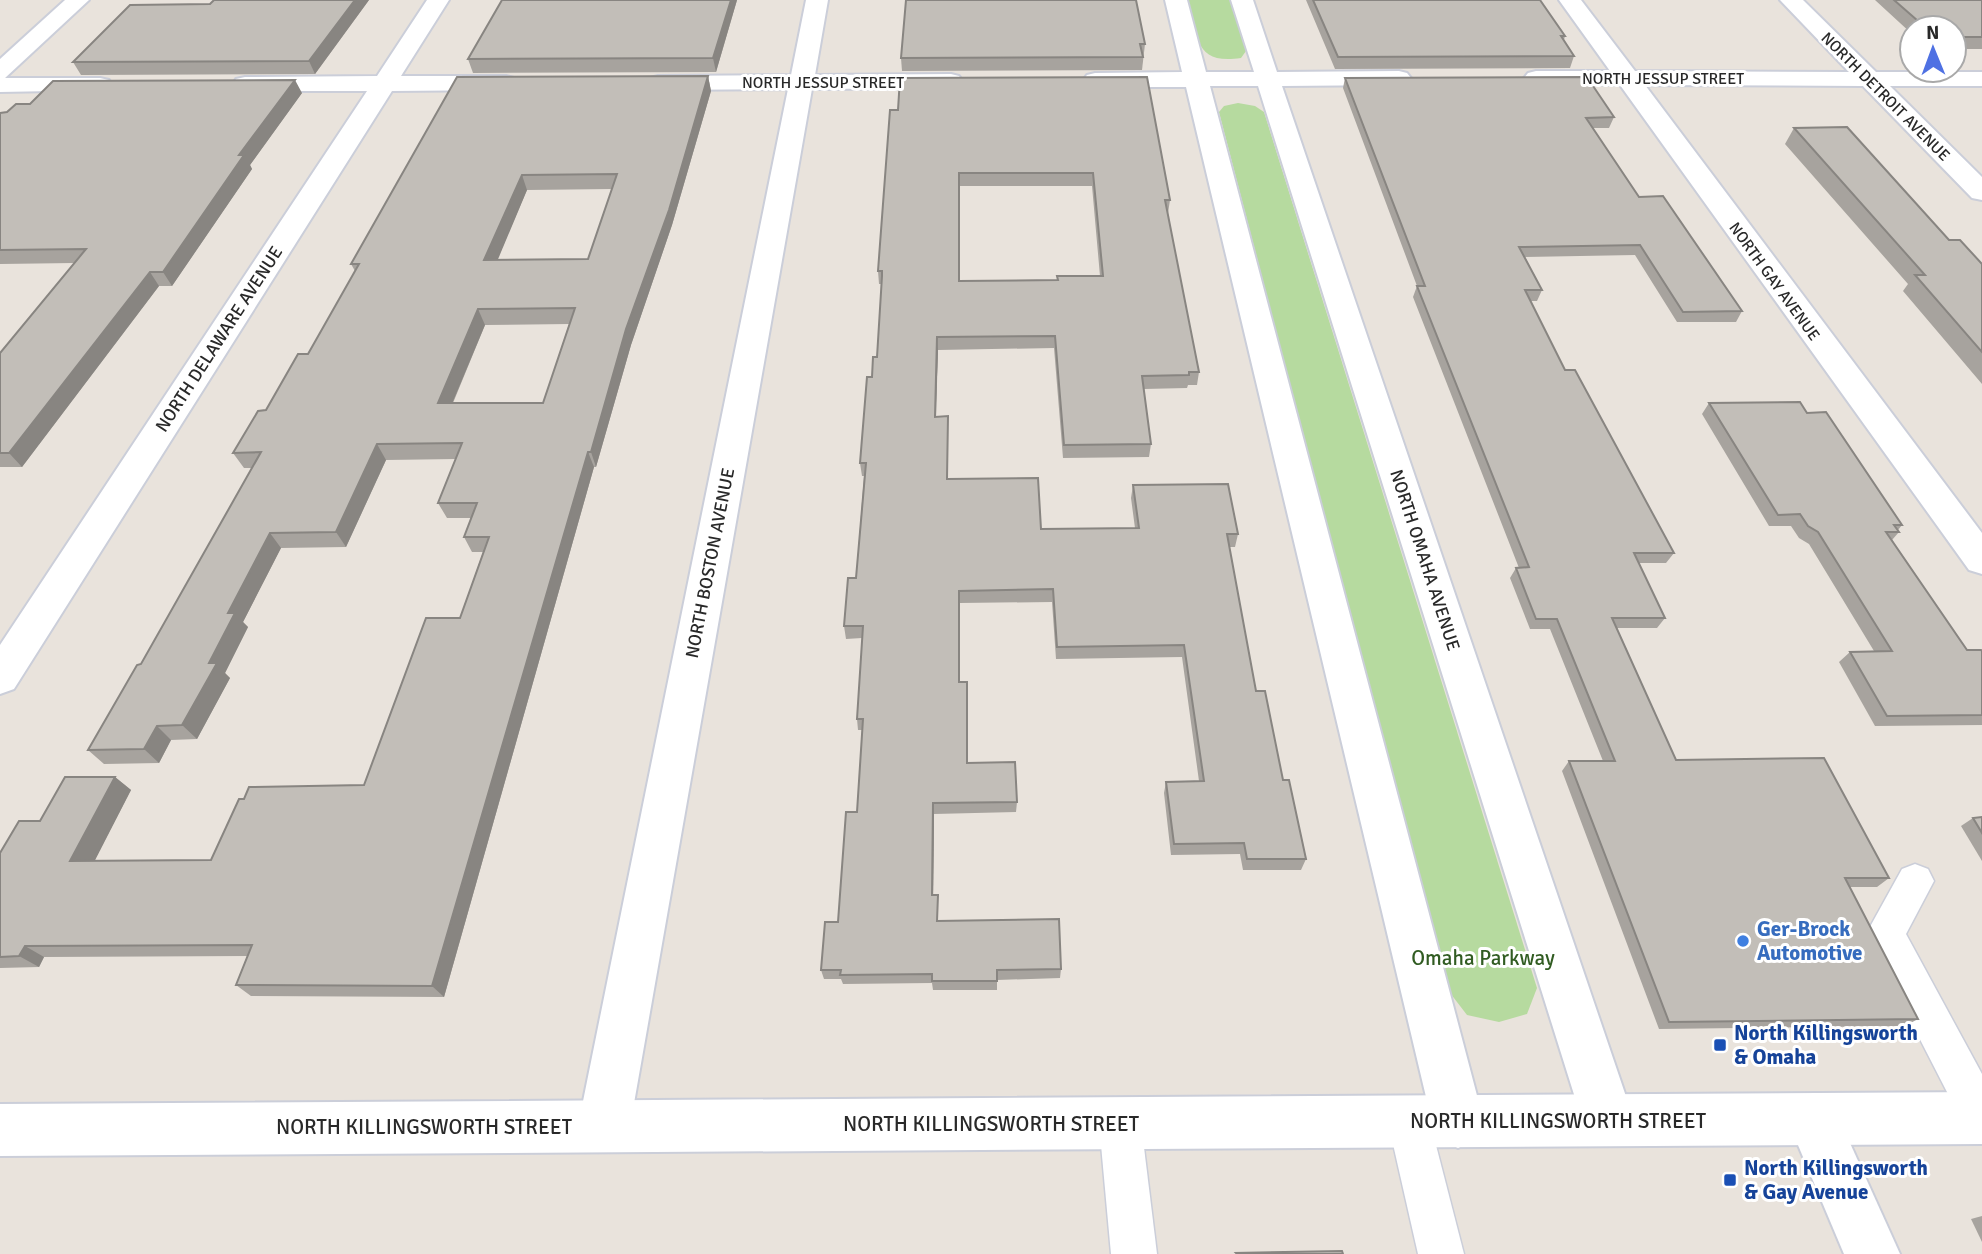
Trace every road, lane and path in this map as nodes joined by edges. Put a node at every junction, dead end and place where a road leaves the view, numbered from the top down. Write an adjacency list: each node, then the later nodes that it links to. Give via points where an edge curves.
1 (78, 0): 8 (street)
2 (438, 0): 21 (street, NORTH DELAWARE AVENUE)
3 (817, 0): 18 (street, NORTH BOSTON AVENUE)
4 (1176, 0): 12 (street)
5 (1242, 0): 13 (street, NORTH OMAHA AVENUE)
6 (1570, 0): 9 (street, NORTH GAY AVENUE)
7 (1791, 0): 14 (street, NORTH DETROIT AVENUE)
8 (0, 72)
9 (1625, 77): 11 (street, NORTH JESSUP STREET); 14 (street, NORTH JESSUP STREET); 26 (street, NORTH GAY AVENUE)
10 (1426, 78): 13 (street)
11 (1519, 78)
12 (1196, 79): 13 (street); 17 (street); 33 (street)
13 (1267, 79): 31 (street, NORTH OMAHA AVENUE)
14 (1870, 79): 15 (street, NORTH JESSUP STREET); 25 (street, NORTH DETROIT AVENUE)
15 (1982, 79)
16 (977, 80): 18 (street, NORTH JESSUP STREET)
17 (1072, 80)
18 (802, 82): 20 (street, NORTH JESSUP STREET); 35 (street, NORTH BOSTON AVENUE)
19 (523, 83): 21 (street)
20 (635, 83)
21 (384, 84): 24 (street); 27 (street, NORTH DELAWARE AVENUE)
22 (0, 85): 23 (street)
23 (123, 85)
24 (219, 85)
25 (1982, 192)
26 (1982, 560)
27 (0, 678)
28 (1915, 881): 29 (lane, via 1885,934)
29 (1982, 1117): 30 (street, NORTH KILLINGSWORTH STREET)
30 (1813, 1119): 31 (street, NORTH KILLINGSWORTH STREET); 39 (street)
31 (1608, 1120): 33 (street, NORTH KILLINGSWORTH STREET)
32 (1409, 1122): 33 (street, NORTH KILLINGSWORTH STREET); 34 (street, NORTH KILLINGSWORTH STREET); 38 (lane)
33 (1458, 1122)
34 (1120, 1123): 35 (street, NORTH KILLINGSWORTH STREET); 37 (lane)
35 (604, 1126): 36 (street, NORTH KILLINGSWORTH STREET)
36 (0, 1130)
37 (1134, 1254)
38 (1441, 1254)
39 (1872, 1254)

